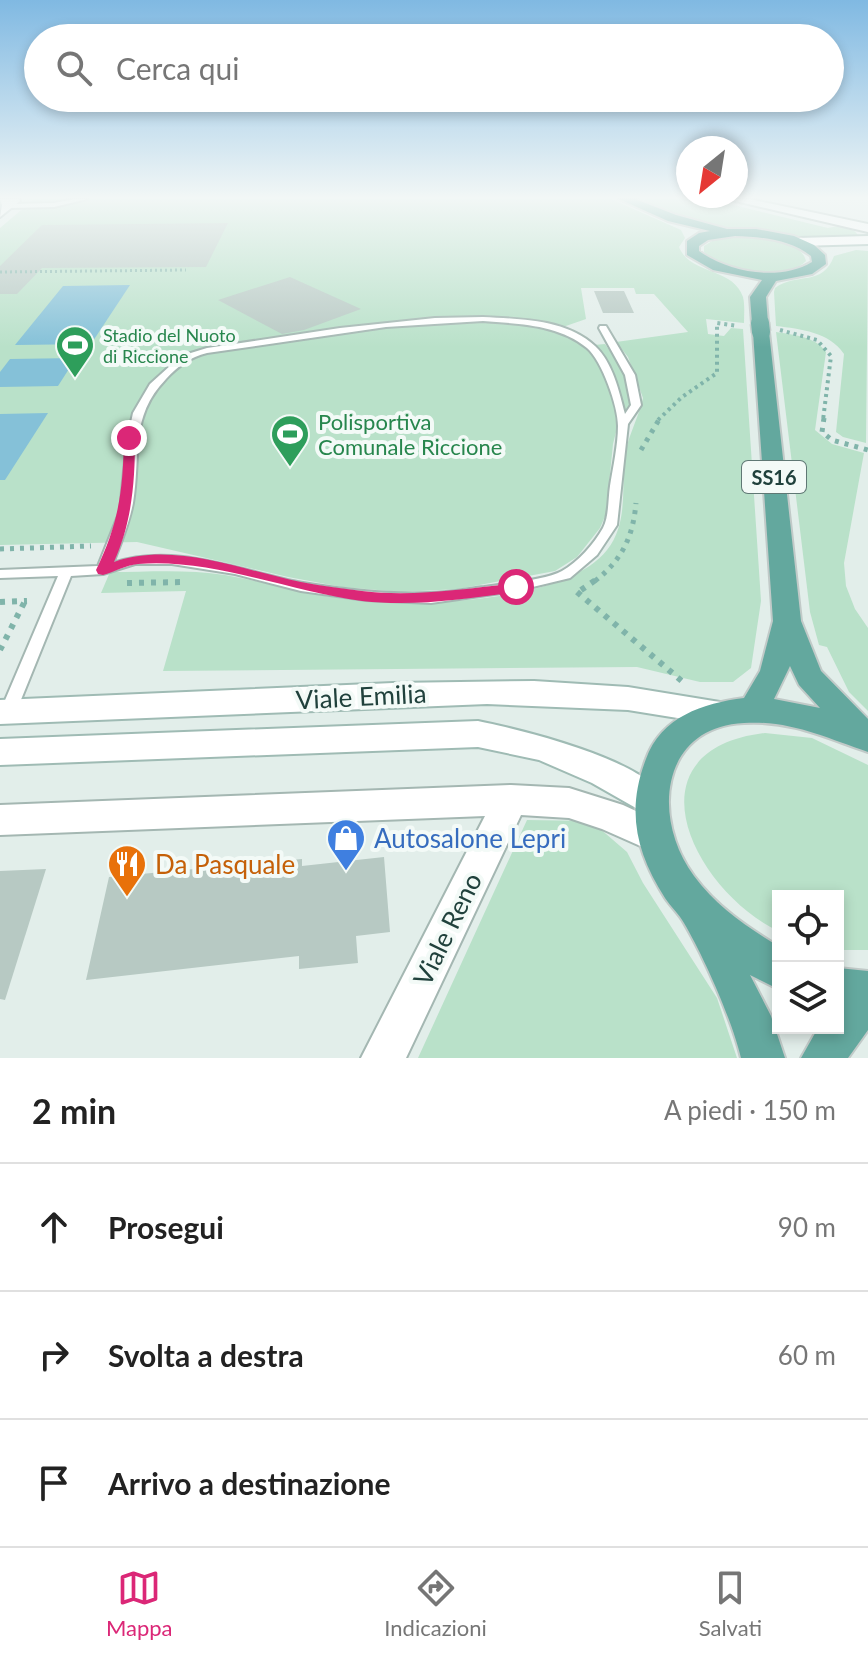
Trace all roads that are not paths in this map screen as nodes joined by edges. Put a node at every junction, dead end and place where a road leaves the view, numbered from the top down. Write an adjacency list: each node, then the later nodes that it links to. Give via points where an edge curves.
1 (691, 248): 5 (main road, via 696,257)
2 (810, 248): 4 (main road)
3 (847, 248): 4 (street)
4 (820, 260): 6 (main road, via 808,272)
5 (732, 271): 6 (main road); 7 (main road)
6 (772, 276): 7 (main road)
7 (758, 297): 13 (main road, SS16)
8 (603, 328): 9 (lane, via 633,387 636,405)
9 (623, 424): 10 (lane, via 611,525 593,552 565,575 431,598 353,594 172,560 134,560); 10 (lane, via 609,375 590,346 564,331 518,322 387,323 189,355 149,390 136,415 129,438 129,493)
10 (103, 570): 11 (lane)
11 (66, 572): 12 (lane); 15 (lane)
12 (0, 574)
13 (787, 621): 14 (main road, SS16, via 774,672); 17 (main road, SS16, via 809,677)
14 (754, 708): 16 (main road, SS16); 17 (main road, SS16, via 803,714)
15 (4, 712): 16 (street, Viale Emilia, via 467,691 669,702)
16 (721, 713): 20 (main road, SS16, via 692,725 670,744 655,769)
17 (867, 738)
18 (0, 752): 20 (street, Viale Emilia, via 478,734 544,748 604,773)
19 (511, 800): 20 (street, via 569,803 611,816); 21 (street); 27 (street, Viale Reno)
20 (652, 818): 22 (main road, via 670,874)
21 (0, 820)
22 (698, 910): 23 (main road, via 736,944); 28 (main road, via 756,1031)
23 (772, 965)
24 (844, 989): 25 (main road)
25 (868, 991)
26 (868, 1002): 29 (main road, via 847,1021)
27 (383, 1058)
28 (763, 1058)
29 (823, 1058)

